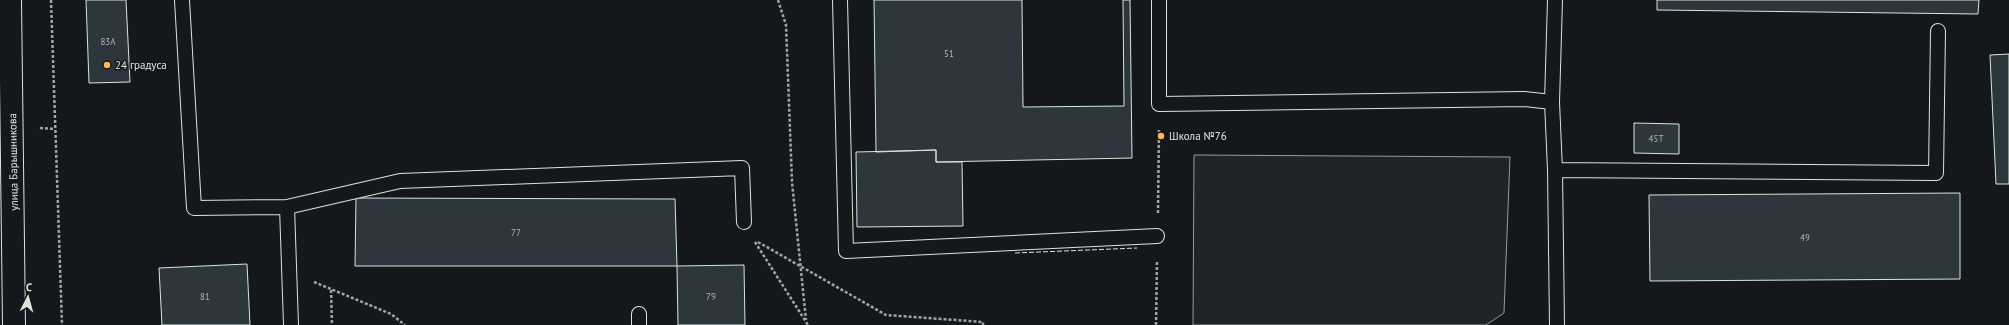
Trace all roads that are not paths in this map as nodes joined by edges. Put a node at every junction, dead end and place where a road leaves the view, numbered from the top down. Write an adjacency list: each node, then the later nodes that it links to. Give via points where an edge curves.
1 (10, 0): 9 (street, улица Барышникова)
2 (182, 0): 10 (lane, via 194,208)
3 (840, 0): 12 (lane, via 846,251)
4 (1159, 0): 7 (lane, via 1159,104 1524,99)
5 (1555, 0): 7 (lane)
6 (1938, 31): 8 (lane, via 1936,173)
7 (1552, 102): 8 (lane)
8 (1555, 170): 15 (lane)
9 (7, 190): 13 (street, улица Барышникова)
10 (287, 208): 11 (lane, via 400,181 742,168); 14 (lane)
11 (744, 222)
12 (1157, 236)
13 (14, 325)
14 (291, 325)
15 (1556, 325)

